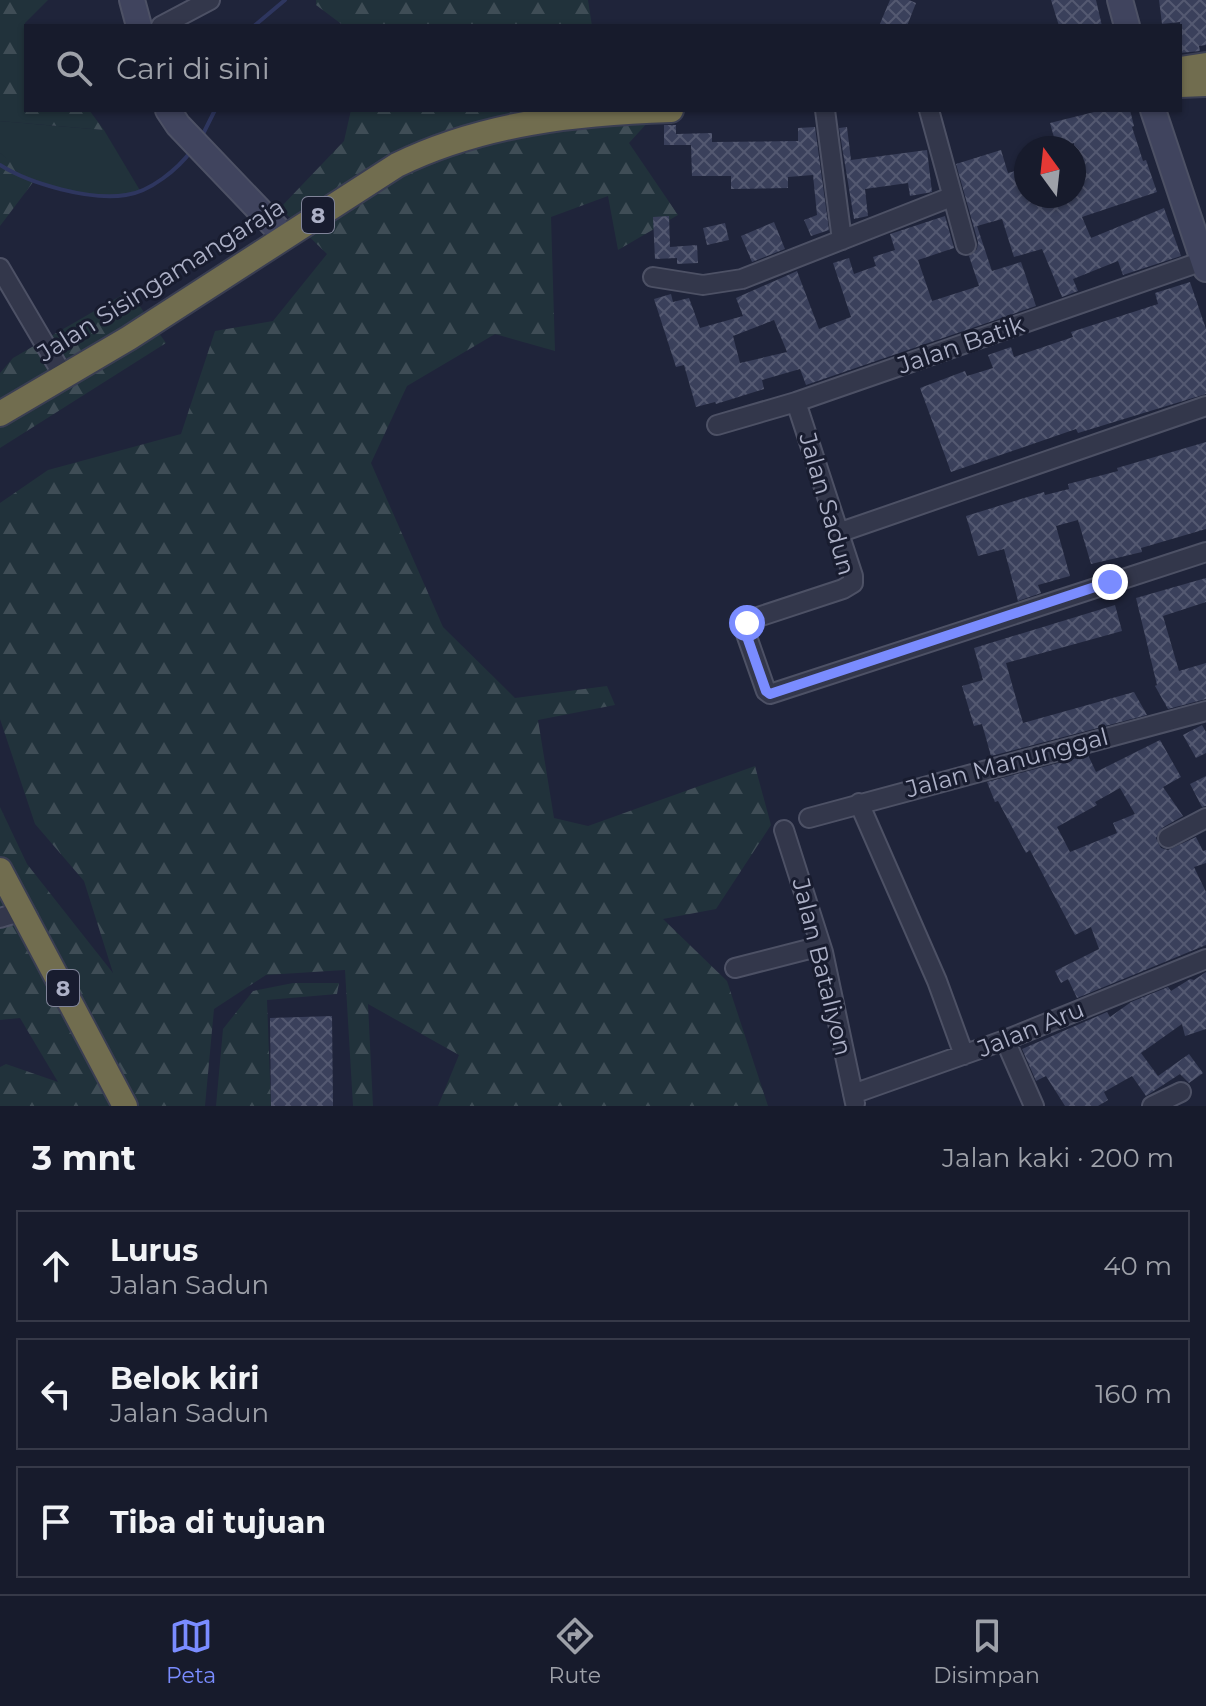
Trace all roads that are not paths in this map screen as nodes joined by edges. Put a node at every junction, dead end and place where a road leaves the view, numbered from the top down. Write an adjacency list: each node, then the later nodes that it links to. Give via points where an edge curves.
1 (132, 0): 4 (street)
2 (210, 0): 5 (street)
3 (1120, 0): 6 (street)
4 (138, 24)
5 (165, 24)
6 (1126, 24)
7 (1206, 65): 8 (highway)
8 (1182, 69)
9 (1206, 84): 10 (highway)
10 (1182, 85)
11 (622, 112): 17 (highway, Jalan Sisingamangaraja / 8, via 500,128 454,141 397,165)
12 (825, 112): 18 (street)
13 (930, 112): 16 (street)
14 (1154, 112): 20 (street)
15 (173, 118): 17 (street)
16 (951, 197): 18 (street); 19 (street)
17 (284, 236): 23 (highway, Jalan Sisingamangaraja / 8)
18 (842, 240): 22 (street, via 733,281 703,285)
19 (966, 245)
20 (1205, 265): 24 (street, Jalan Batik)
21 (0, 268): 23 (street)
22 (653, 277)
23 (63, 375): 26 (highway, Jalan Sisingamangaraja / 8)
24 (796, 402): 27 (street, Jalan Batik); 28 (street, Jalan Sadun)
25 (1206, 406): 28 (street)
26 (0, 414)
27 (717, 425)
28 (838, 533): 29 (street, Jalan Sadun, via 853,583 747,623 745,631 770,694)
29 (1206, 552)
30 (1206, 711): 31 (street, Jalan Manunggal)
31 (859, 803): 32 (street, Jalan Manunggal); 42 (street)
32 (809, 818)
33 (1206, 818): 35 (street)
34 (784, 830): 38 (street, Jalan Bataliyon)
35 (1168, 838)
36 (0, 870): 37 (highway, 8)
37 (11, 914): 45 (highway, 8)
38 (821, 946): 40 (street); 44 (street, Jalan Bataliyon)
39 (1206, 959): 41 (street, Jalan Aru)
40 (735, 968)
41 (1005, 1040): 42 (street, Jalan Aru); 46 (street)
42 (964, 1055): 44 (street, Jalan Aru)
43 (1181, 1092): 47 (street)
44 (854, 1100)
45 (125, 1106)
46 (1034, 1106)
47 (1152, 1106)

